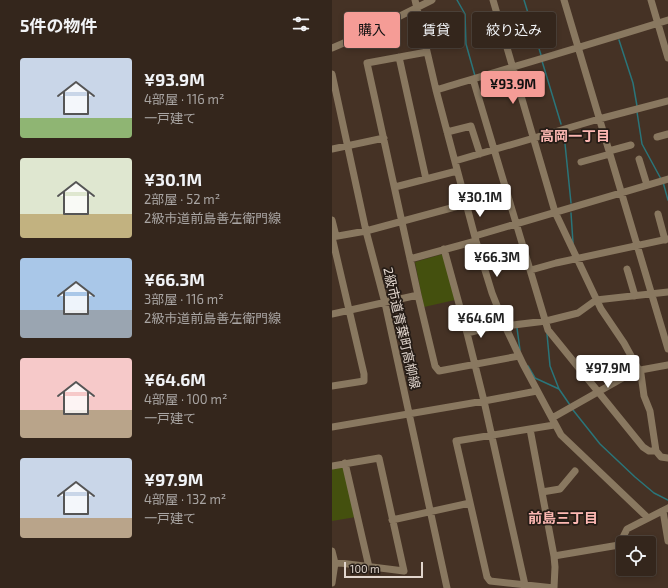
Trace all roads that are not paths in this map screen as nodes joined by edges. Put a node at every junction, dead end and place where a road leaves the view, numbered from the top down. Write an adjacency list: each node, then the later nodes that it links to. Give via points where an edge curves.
1 (432, 0): 5 (street)
2 (493, 0): 13 (street)
3 (564, 0): 8 (street)
4 (651, 0): 7 (street)
5 (416, 4): 9 (street, via 360,36); 10 (street)
6 (668, 20): 7 (street)
7 (658, 24): 8 (street); 12 (street)
8 (578, 47): 13 (street); 18 (street)
9 (332, 48)
10 (427, 52): 11 (street); 16 (street)
11 (399, 57): 22 (street, via 367,63); 34 (street)
12 (668, 58)
13 (512, 67): 15 (street); 23 (street)
14 (332, 74): 24 (street, 2級市道青葉町高柳線)
15 (473, 79): 16 (street); 27 (street)
16 (436, 90): 19 (street)
17 (668, 101): 18 (street)
18 (599, 119): 23 (street); 28 (street)
19 (447, 132): 29 (street, via 471,126); 31 (street)
20 (668, 134): 21 (street)
21 (657, 137)
22 (384, 138): 24 (street); 37 (street)
23 (533, 138): 27 (street); 40 (street)
24 (348, 145): 26 (street); 45 (street, 2級市道青葉町高柳線)
25 (631, 145): 28 (street)
26 (332, 149)
27 (495, 149): 29 (street); 44 (street)
28 (609, 152): 32 (street); 38 (street)
29 (480, 154): 31 (street)
30 (639, 159): 36 (street)
31 (455, 161): 33 (street)
32 (581, 162)
33 (457, 170): 34 (street); 39 (street)
34 (426, 179): 37 (street)
35 (668, 179): 36 (street)
36 (647, 185): 38 (street)
37 (394, 187): 43 (street)
38 (621, 192): 40 (street); 49 (street)
39 (466, 204): 43 (street); 47 (street)
40 (555, 212): 44 (street); 51 (street)
41 (658, 214): 48 (street)
42 (332, 220): 46 (street)
43 (402, 222): 45 (street); 52 (street)
44 (516, 223): 47 (street); 54 (street)
45 (366, 231): 46 (street); 60 (street, 2級市道青葉町高柳線)
46 (333, 236): 61 (street)
47 (475, 238): 50 (street); 64 (street)
48 (666, 240): 49 (street)
49 (637, 246): 51 (street); 56 (street)
50 (444, 249): 52 (street); 66 (street)
51 (577, 258): 54 (street); 59 (street)
52 (410, 259): 57 (street)
53 (627, 269): 58 (street)
54 (531, 270): 63 (street)
55 (668, 292): 56 (street)
56 (651, 294): 58 (street); 67 (street)
57 (418, 296): 60 (street); 69 (street, via 438,371)
58 (635, 296): 59 (street)
59 (596, 300): 63 (street, via 578,313); 71 (street)
60 (385, 303): 61 (street); 76 (street, 2級市道青葉町高柳線)
61 (350, 310): 62 (street); 72 (street, via 364,381)
62 (332, 314)
63 (546, 321): 64 (street); 74 (street, via 548,330)
64 (505, 326): 68 (street)
65 (491, 327): 66 (street)
66 (467, 333): 69 (street)
67 (668, 349)
68 (519, 356): 69 (street); 73 (street)
69 (475, 364): 75 (street)
70 (668, 365): 71 (street)
71 (639, 370): 74 (street); 81 (street, via 650,411)
72 (332, 386)
73 (537, 391): 75 (street); 77 (street)
74 (598, 392): 77 (street); 81 (street, via 643,447 649,451)
75 (484, 401): 76 (street); 80 (street)
76 (409, 415): 78 (street); 89 (street, 2級市道青葉町高柳線)
77 (553, 421): 79 (street); 90 (street, via 561,435)
78 (332, 427)
79 (530, 429): 80 (street); 86 (street)
80 (492, 435): 87 (street, via 456,441); 98 (street)
81 (656, 451): 82 (street, via 661,457)
82 (668, 458)
83 (346, 463): 84 (street); 91 (street, via 379,458); 96 (street)
84 (332, 466)
85 (575, 471): 86 (street, via 560,489)
86 (542, 492): 94 (street)
87 (470, 503): 89 (street); 98 (street, via 490,581)
88 (665, 509): 90 (street); 92 (street)
89 (432, 512): 91 (street); 99 (street, 2級市道青葉町高柳線)
90 (648, 518): 94 (street, via 627,529 619,545)
91 (392, 520): 96 (street, via 404,571)
92 (668, 541)
93 (332, 551): 95 (street)
94 (554, 556): 100 (street)
95 (333, 563): 96 (street); 97 (street)
96 (369, 567)
97 (332, 583)
98 (525, 585): 100 (street)
99 (447, 588)
100 (554, 588)

